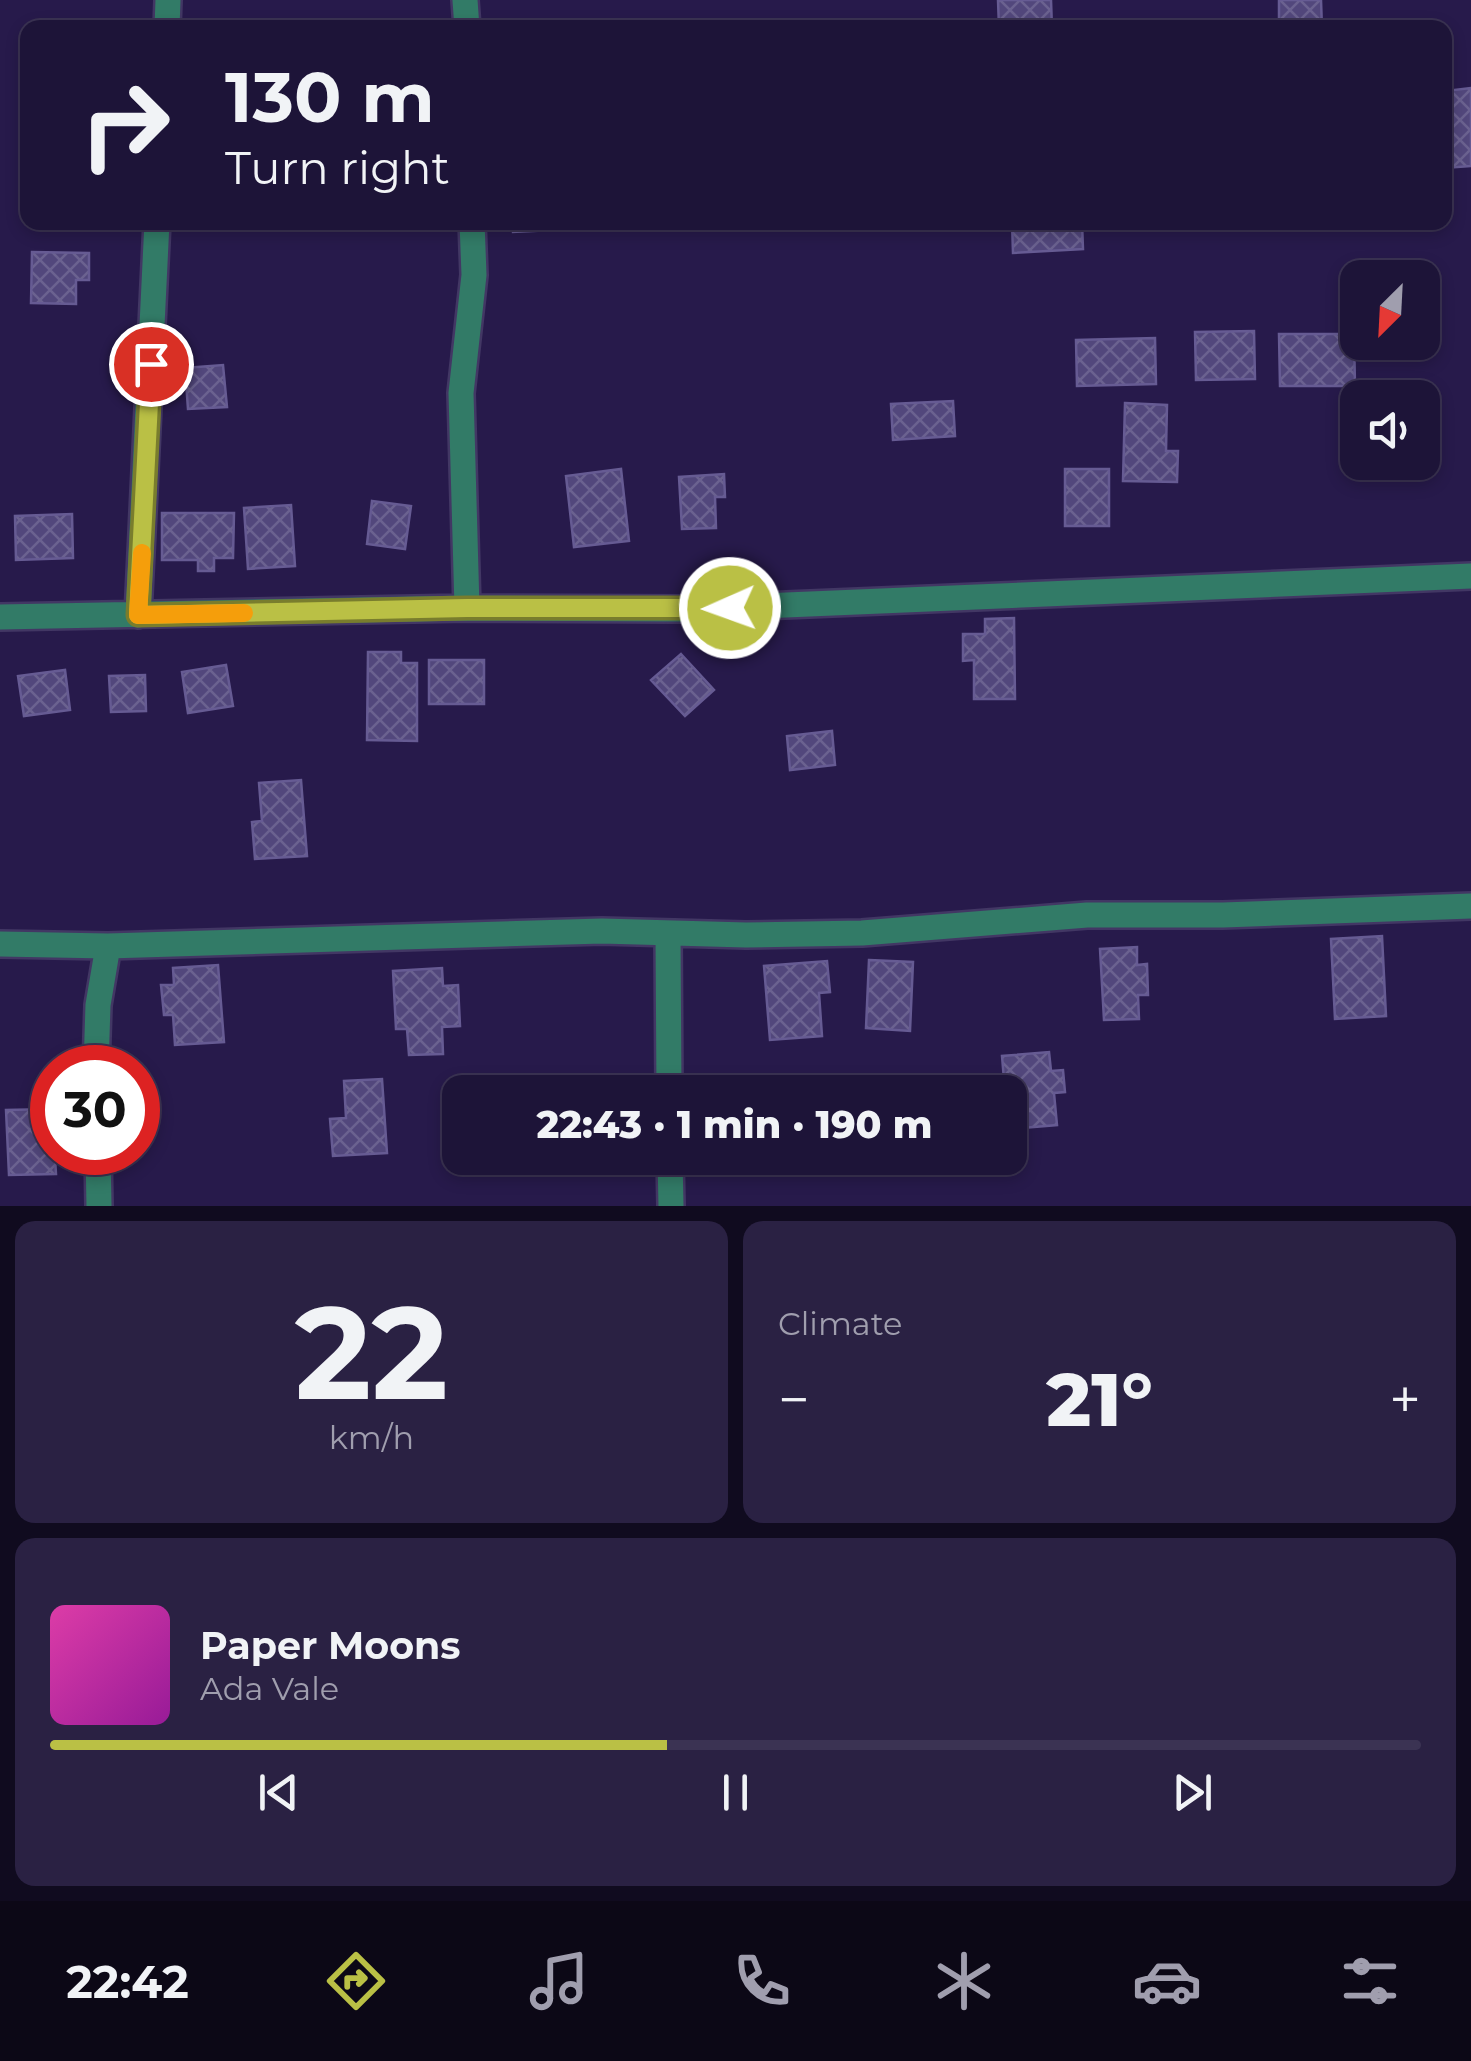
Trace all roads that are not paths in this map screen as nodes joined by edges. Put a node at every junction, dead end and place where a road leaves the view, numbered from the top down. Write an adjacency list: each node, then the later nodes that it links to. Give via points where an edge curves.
1 (157, 230): 5 (street)
2 (472, 230): 4 (street, via 461,393)
3 (1471, 576): 4 (street, via 691,609)
4 (467, 608): 5 (street)
5 (138, 615): 6 (street)
6 (0, 617)
7 (1471, 906): 8 (street, via 1087,915 862,934)
8 (668, 933): 10 (street); 12 (street)
9 (0, 944): 10 (street)
10 (108, 946): 11 (street)
11 (97, 1045)
12 (668, 1075)
13 (98, 1175): 15 (street)
14 (670, 1175): 16 (street)
15 (99, 1206)
16 (671, 1206)

